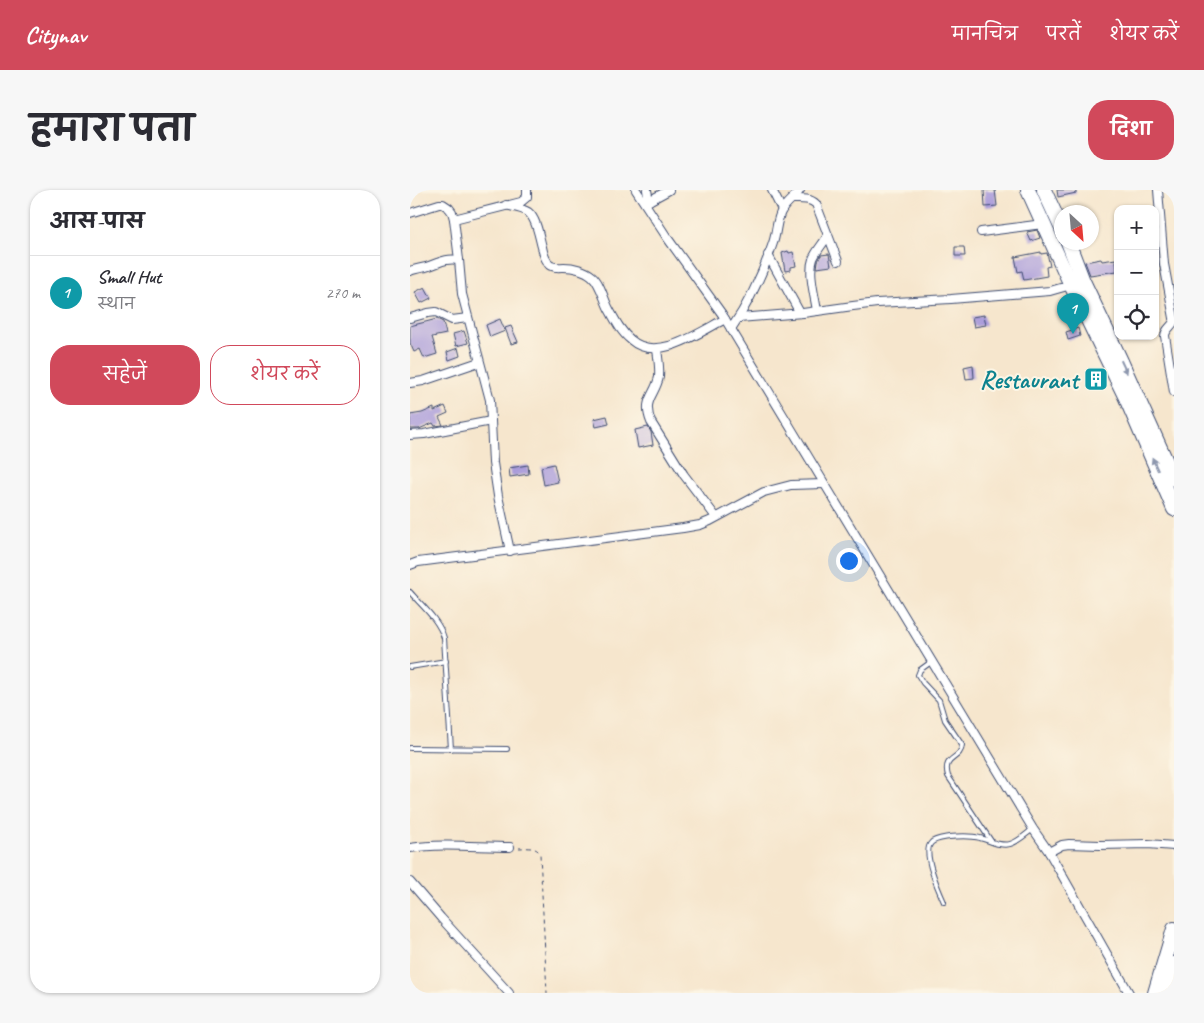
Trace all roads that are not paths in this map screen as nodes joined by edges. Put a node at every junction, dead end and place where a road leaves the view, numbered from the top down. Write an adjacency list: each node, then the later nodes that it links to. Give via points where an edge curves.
1 (527, 190): 12 (street, via 527,197 521,202)
2 (636, 190): 11 (street)
3 (647, 190): 11 (street)
4 (669, 190): 11 (street)
5 (772, 190): 13 (street)
6 (800, 190): 10 (street)
7 (1028, 190): 17 (highway)
8 (1044, 190): 14 (highway)
9 (1158, 190): 32 (street, via 1164,264)
10 (793, 199): 13 (street); 19 (street, via 816,204)
11 (647, 202): 31 (street)
12 (506, 205): 16 (street); 34 (street, via 530,214 551,266 570,267 592,275 624,333 638,345)
13 (782, 210): 21 (street)
14 (1054, 212)
15 (410, 213): 16 (street, via 443,204)
16 (454, 219): 22 (street)
17 (1044, 224): 18 (street); 25 (highway)
18 (981, 232)
19 (828, 235): 23 (street); 26 (street, via 812,266)
20 (1071, 250): 40 (highway, one-way to 40, via 1082,281)
21 (768, 255): 27 (street); 30 (street)
22 (459, 260): 24 (street, via 444,260); 29 (street)
23 (838, 261)
24 (410, 272)
25 (1071, 285): 26 (street, via 1050,291 877,303); 42 (highway, one-way to 25, via 1126,398)
26 (817, 311): 27 (street)
27 (800, 314): 30 (street)
28 (410, 318): 29 (street, via 436,312 452,320)
29 (468, 318): 35 (street)
30 (739, 318): 33 (street)
31 (725, 319): 33 (street); 34 (street, via 680,342)
32 (1174, 320): 37 (street, via 1165,336)
33 (731, 329): 41 (street)
34 (657, 349): 43 (street, via 660,370 647,407 648,414 679,468)
35 (479, 362): 36 (street); 38 (street, via 490,400)
36 (410, 383)
37 (1174, 392)
38 (491, 421): 39 (street); 44 (street, via 498,496)
39 (410, 435)
40 (1173, 470)
41 (824, 484): 43 (street, via 791,485 764,492); 48 (street)
42 (1174, 509)
43 (716, 518): 44 (street, via 683,528)
44 (510, 550): 45 (street)
45 (410, 565)
46 (410, 592): 47 (lane, via 442,629)
47 (446, 662): 49 (lane); 51 (lane)
48 (931, 662): 53 (street); 54 (lane, via 918,675 939,700 946,720 962,745 959,753 947,764 948,776)
49 (410, 668)
50 (410, 748): 51 (lane)
51 (451, 749): 52 (lane)
52 (506, 749)
53 (1032, 829): 54 (lane, via 1010,844); 58 (street)
54 (991, 842): 60 (lane, via 962,836 930,844 928,853 932,875)
55 (1174, 846): 58 (street, via 1069,844)
56 (510, 847): 57 (street)
57 (410, 848)
58 (1049, 852): 64 (street)
59 (410, 882): 63 (street)
60 (944, 902)
61 (1174, 930): 65 (highway)
62 (1174, 964): 66 (highway)
63 (509, 993)
64 (1129, 993)
65 (1154, 993)
66 (1166, 993)

